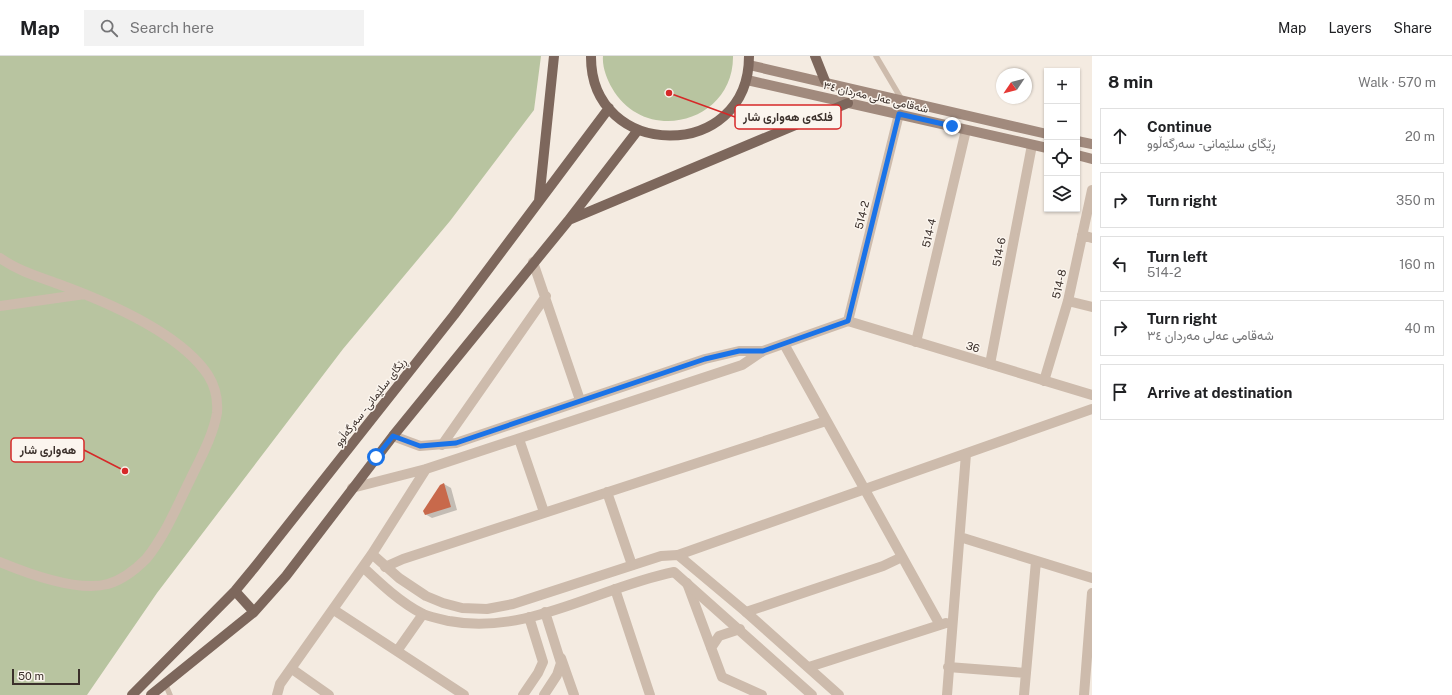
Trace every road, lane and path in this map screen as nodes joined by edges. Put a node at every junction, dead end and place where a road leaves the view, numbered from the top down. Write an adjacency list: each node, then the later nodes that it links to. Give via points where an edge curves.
1 (554, 56): 22 (main road)
2 (591, 56): 10 (main road, via 596,87)
3 (815, 56): 7 (main road)
4 (876, 56): 8 (lane)
5 (749, 60): 6 (main road); 7 (main road, شەقامی عەلی مەردان ٣٤)
6 (746, 80): 9 (main road, شەقامی عەلی مەردان ٣٤); 12 (main road, via 735,104 704,130 664,137)
7 (825, 81): 8 (main road, شەقامی عەلی مەردان ٣٤)
8 (902, 100): 14 (main road, شەقامی عەلی مەردان ٣٤)
9 (848, 103): 11 (main road, شەقامی عەلی مەردان ٣٤); 23 (main road)
10 (609, 108): 12 (main road, via 622,121); 22 (main road, ڕێگای سلێمانی - سەرگەڵوو)
11 (899, 114): 13 (main road, شەقامی عەلی مەردان ٣٤); 32 (street, 514-2)
12 (638, 130): 23 (main road)
13 (966, 130): 17 (main road, شەقامی عەلی مەردان ٣٤); 33 (street, 514-4)
14 (1044, 133)
15 (1080, 142): 16 (main road)
16 (1092, 144)
17 (1032, 145): 18 (main road, شەقامی عەلی مەردان ٣٤); 36 (street, 514-6)
18 (1044, 147)
19 (1080, 156): 20 (main road)
20 (1092, 158)
21 (1092, 190): 24 (street, 514-8)
22 (539, 201): 64 (main road, ڕێگای سلێمانی - سەرگەڵوو, via 449,321)
23 (568, 221): 26 (main road)
24 (1087, 236): 29 (street, 514-8)
25 (0, 258): 27 (street, via 23,271)
26 (534, 262): 28 (street); 42 (main road)
27 (86, 294): 30 (street); 56 (street, via 136,318 171,340 196,361 215,389 215,422 194,471 158,541 142,563 124,576 103,585 81,585)
28 (546, 296): 39 (street); 44 (street)
29 (1068, 301): 31 (street); 37 (street, 514-8)
30 (0, 306)
31 (1092, 307)
32 (848, 321): 33 (street, 36); 34 (street)
33 (916, 342): 36 (street, 36)
34 (784, 344): 35 (street); 41 (street)
35 (763, 351): 39 (street, via 739,351 705,359); 43 (street, via 742,365)
36 (990, 364): 37 (street, 36)
37 (1044, 381): 38 (street, 36)
38 (1092, 395)
39 (580, 400): 44 (street, via 474,438)
40 (1092, 408): 45 (street)
41 (826, 421): 48 (street); 49 (street)
42 (393, 436): 44 (street, via 413,444); 47 (main road)
43 (519, 439): 46 (street); 50 (street)
44 (442, 445)
45 (966, 454): 48 (street); 51 (street)
46 (426, 469): 47 (street); 52 (street)
47 (352, 488): 67 (main road, via 286,576)
48 (865, 490): 53 (street); 54 (street)
49 (607, 492): 50 (street); 57 (street)
50 (544, 512): 59 (street)
51 (960, 537): 55 (street); 72 (street)
52 (372, 554): 58 (street); 59 (street)
53 (678, 555): 57 (street, via 661,556); 62 (street); 69 (street)
54 (902, 557): 69 (street, via 883,566); 74 (street)
55 (1036, 561): 60 (street); 83 (street)
56 (0, 562)
57 (632, 565): 59 (street, via 520,601 487,608 462,608 443,603 412,588)
58 (363, 567): 61 (street); 66 (street)
59 (386, 567): 61 (street)
60 (1092, 578)
61 (377, 580): 70 (street)
62 (687, 583): 63 (street, via 674,572); 76 (street); 77 (street)
63 (615, 589): 68 (street); 94 (street)
64 (235, 592): 67 (main road); 85 (main road, ڕێگای سلێمانی - سەرگەڵوو)
65 (1092, 593): 100 (street)
66 (334, 610): 78 (street); 82 (street)
67 (254, 612): 84 (main road)
68 (545, 612): 71 (street); 73 (street)
69 (746, 612): 80 (street)
70 (423, 614): 71 (street, via 467,624 484,625); 78 (street)
71 (529, 617): 75 (street)
72 (953, 620): 74 (street); 81 (street)
73 (549, 623): 75 (street); 79 (street)
74 (940, 625): 80 (street)
75 (533, 629): 91 (street, via 543,662)
76 (740, 629): 77 (street, via 719,636); 96 (street)
77 (711, 648): 95 (street, via 722,677)
78 (397, 651): 90 (street)
79 (561, 658): 92 (street, via 560,668); 93 (street)
80 (809, 667): 97 (street)
81 (948, 667): 83 (street); 98 (street)
82 (292, 669): 88 (street, via 280,684); 89 (street)
83 (1026, 673): 99 (street)
84 (165, 683): 86 (main road); 87 (lane)
85 (132, 695)
86 (151, 695)
87 (170, 695)
88 (277, 695)
89 (329, 695)
90 (464, 695)
91 (524, 695)
92 (544, 695)
93 (574, 695)
94 (650, 695)
95 (762, 695)
96 (812, 695)
97 (839, 695)
98 (946, 695)
99 (1024, 695)
100 (1084, 695)

